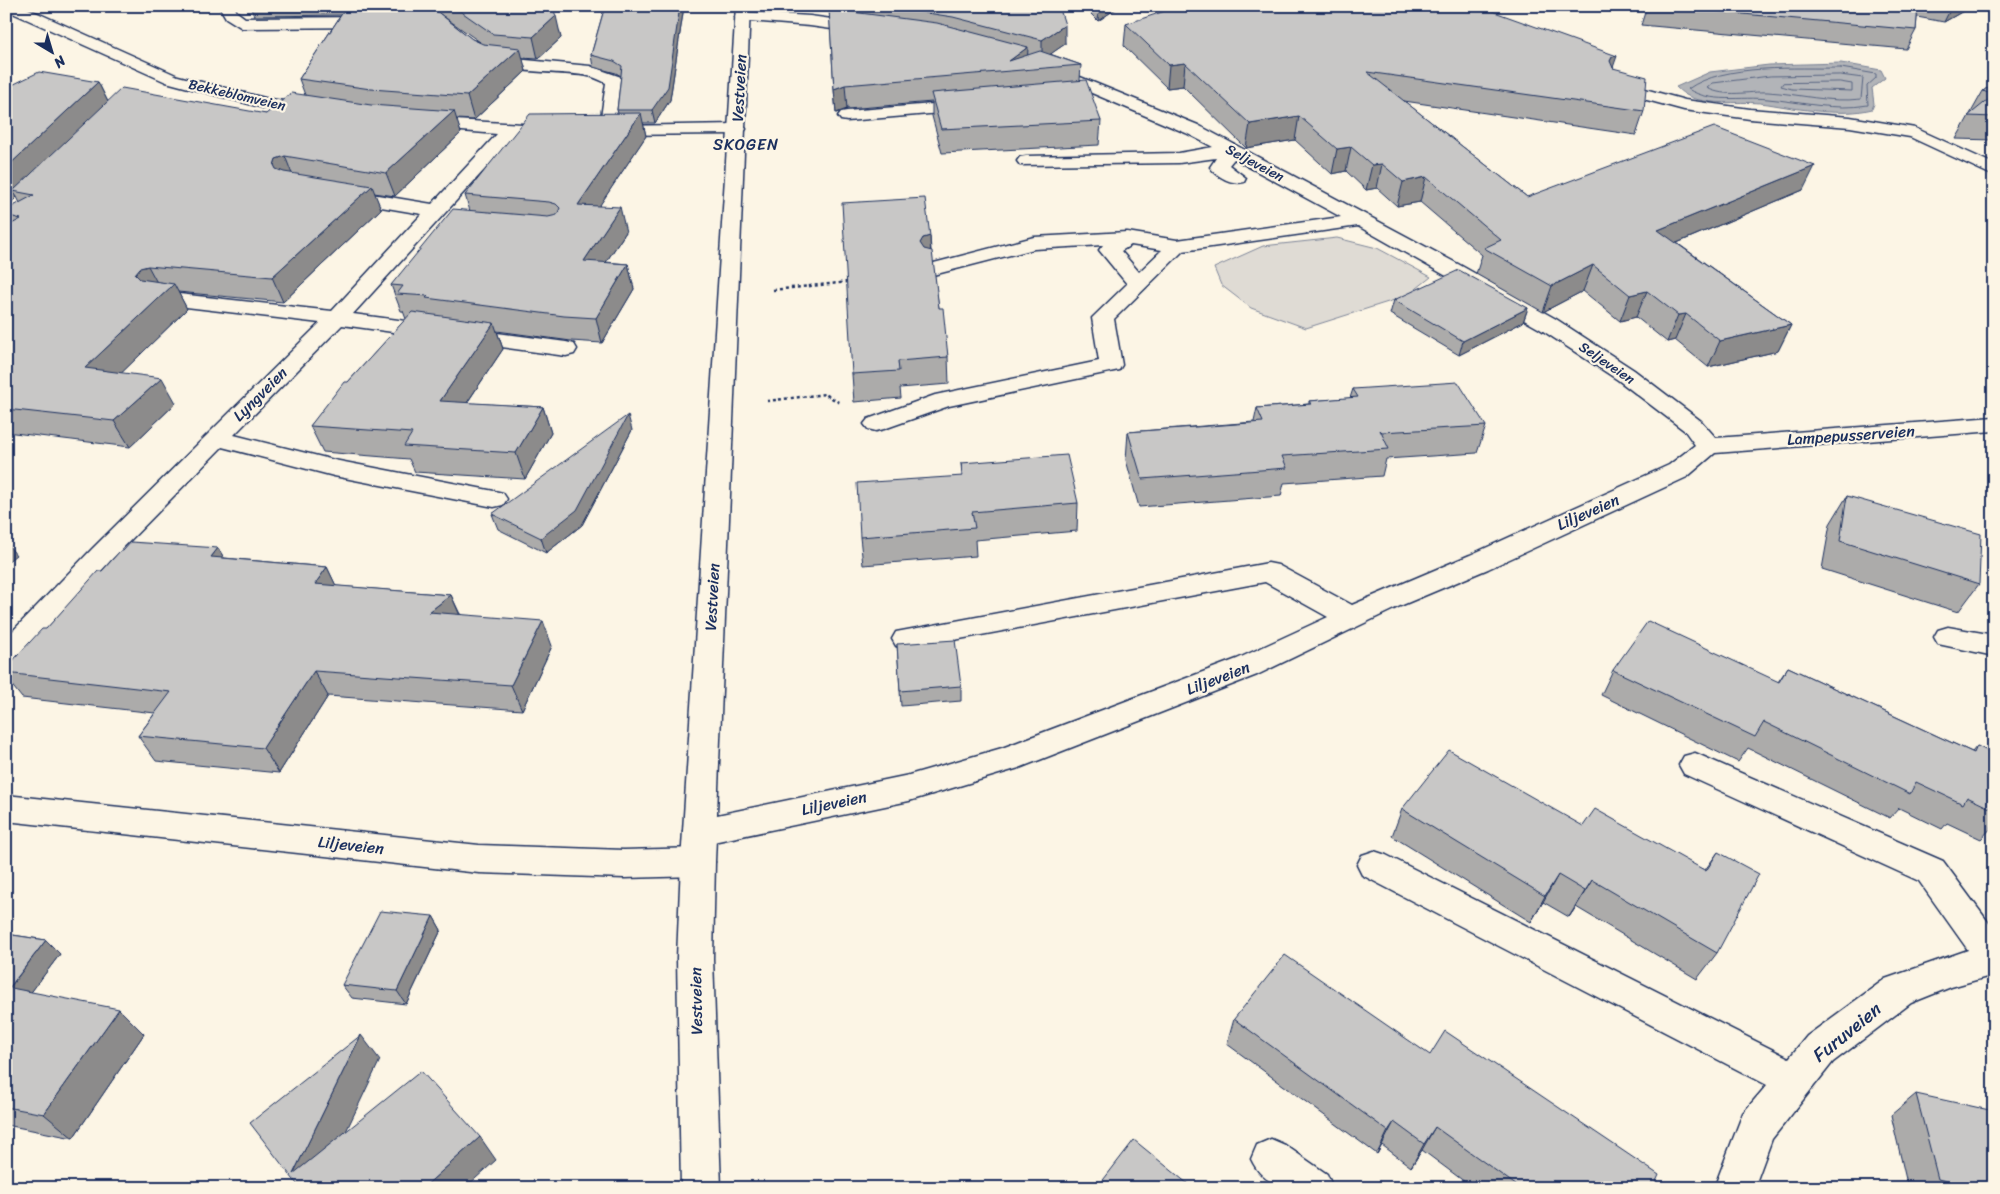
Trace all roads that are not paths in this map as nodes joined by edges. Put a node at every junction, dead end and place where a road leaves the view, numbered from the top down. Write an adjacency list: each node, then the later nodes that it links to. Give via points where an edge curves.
1 (42, 6): 3 (street)
2 (226, 6): 5 (street, via 238,22 247,23)
3 (12, 10): 9 (street, Bekkeblomveien)
4 (743, 12): 6 (street); 18 (street, Vestveien)
5 (385, 22)
6 (884, 32)
7 (478, 50): 22 (street, via 502,63 590,71 615,80)
8 (1033, 64): 13 (street, Seljeveien)
9 (172, 79): 12 (street); 15 (street, Bekkeblomveien, via 264,103)
10 (1042, 85): 13 (street)
11 (1612, 85): 25 (street, via 1684,105 1850,122 1915,133)
12 (150, 89)
13 (1076, 89): 23 (street, Seljeveien, via 1104,91)
14 (988, 104): 16 (street)
15 (329, 114)
16 (847, 116)
17 (407, 122): 19 (street)
18 (737, 129): 22 (street); 49 (street, Vestveien)
19 (511, 130): 20 (street); 28 (street, Lyngveien)
20 (570, 131)
21 (590, 131): 22 (street)
22 (609, 131)
23 (1232, 150): 24 (street, via 1179,158); 26 (street, via 1219,168); 29 (street, Seljeveien)
24 (1026, 160)
25 (1994, 171)
26 (1237, 178)
27 (322, 192): 28 (street)
28 (437, 220): 35 (street, Lyngveien)
29 (1360, 220): 31 (street); 40 (street, Seljeveien, via 1532,315 1626,375 1693,426)
30 (1127, 238): 31 (street); 32 (street, via 1034,244); 33 (street, via 1109,250)
31 (1177, 246): 33 (street)
32 (933, 269)
33 (1138, 284): 37 (street, via 1103,318 1111,365 943,400)
34 (161, 298): 35 (street)
35 (337, 318): 36 (street); 39 (street, Lyngveien)
36 (566, 349)
37 (876, 424)
38 (1993, 425): 40 (street, Lampepusserveien)
39 (216, 438): 41 (street, via 334,468); 46 (street, Lyngveien)
40 (1708, 447): 42 (street, Liljeveien, via 1678,472)
41 (494, 499)
42 (1350, 618): 44 (street, via 1268,572); 49 (street, Liljeveien, via 1247,667 1008,759 909,788)
43 (1948, 637): 45 (street)
44 (906, 639)
45 (1994, 646)
46 (6, 657)
47 (1695, 765): 52 (street, via 1931,871)
48 (6, 808): 50 (street, Liljeveien, via 479,859 624,864)
49 (699, 831): 50 (street, Vestveien)
50 (698, 862): 56 (street, Vestveien, via 695,958)
51 (1374, 866): 53 (street)
52 (1994, 959): 53 (street, Furuveien, via 1949,971 1898,992 1820,1049)
53 (1795, 1080): 55 (street, Furuveien, via 1757,1127)
54 (1272, 1159): 57 (street)
55 (1742, 1184)
56 (701, 1188)
57 (1313, 1188)

